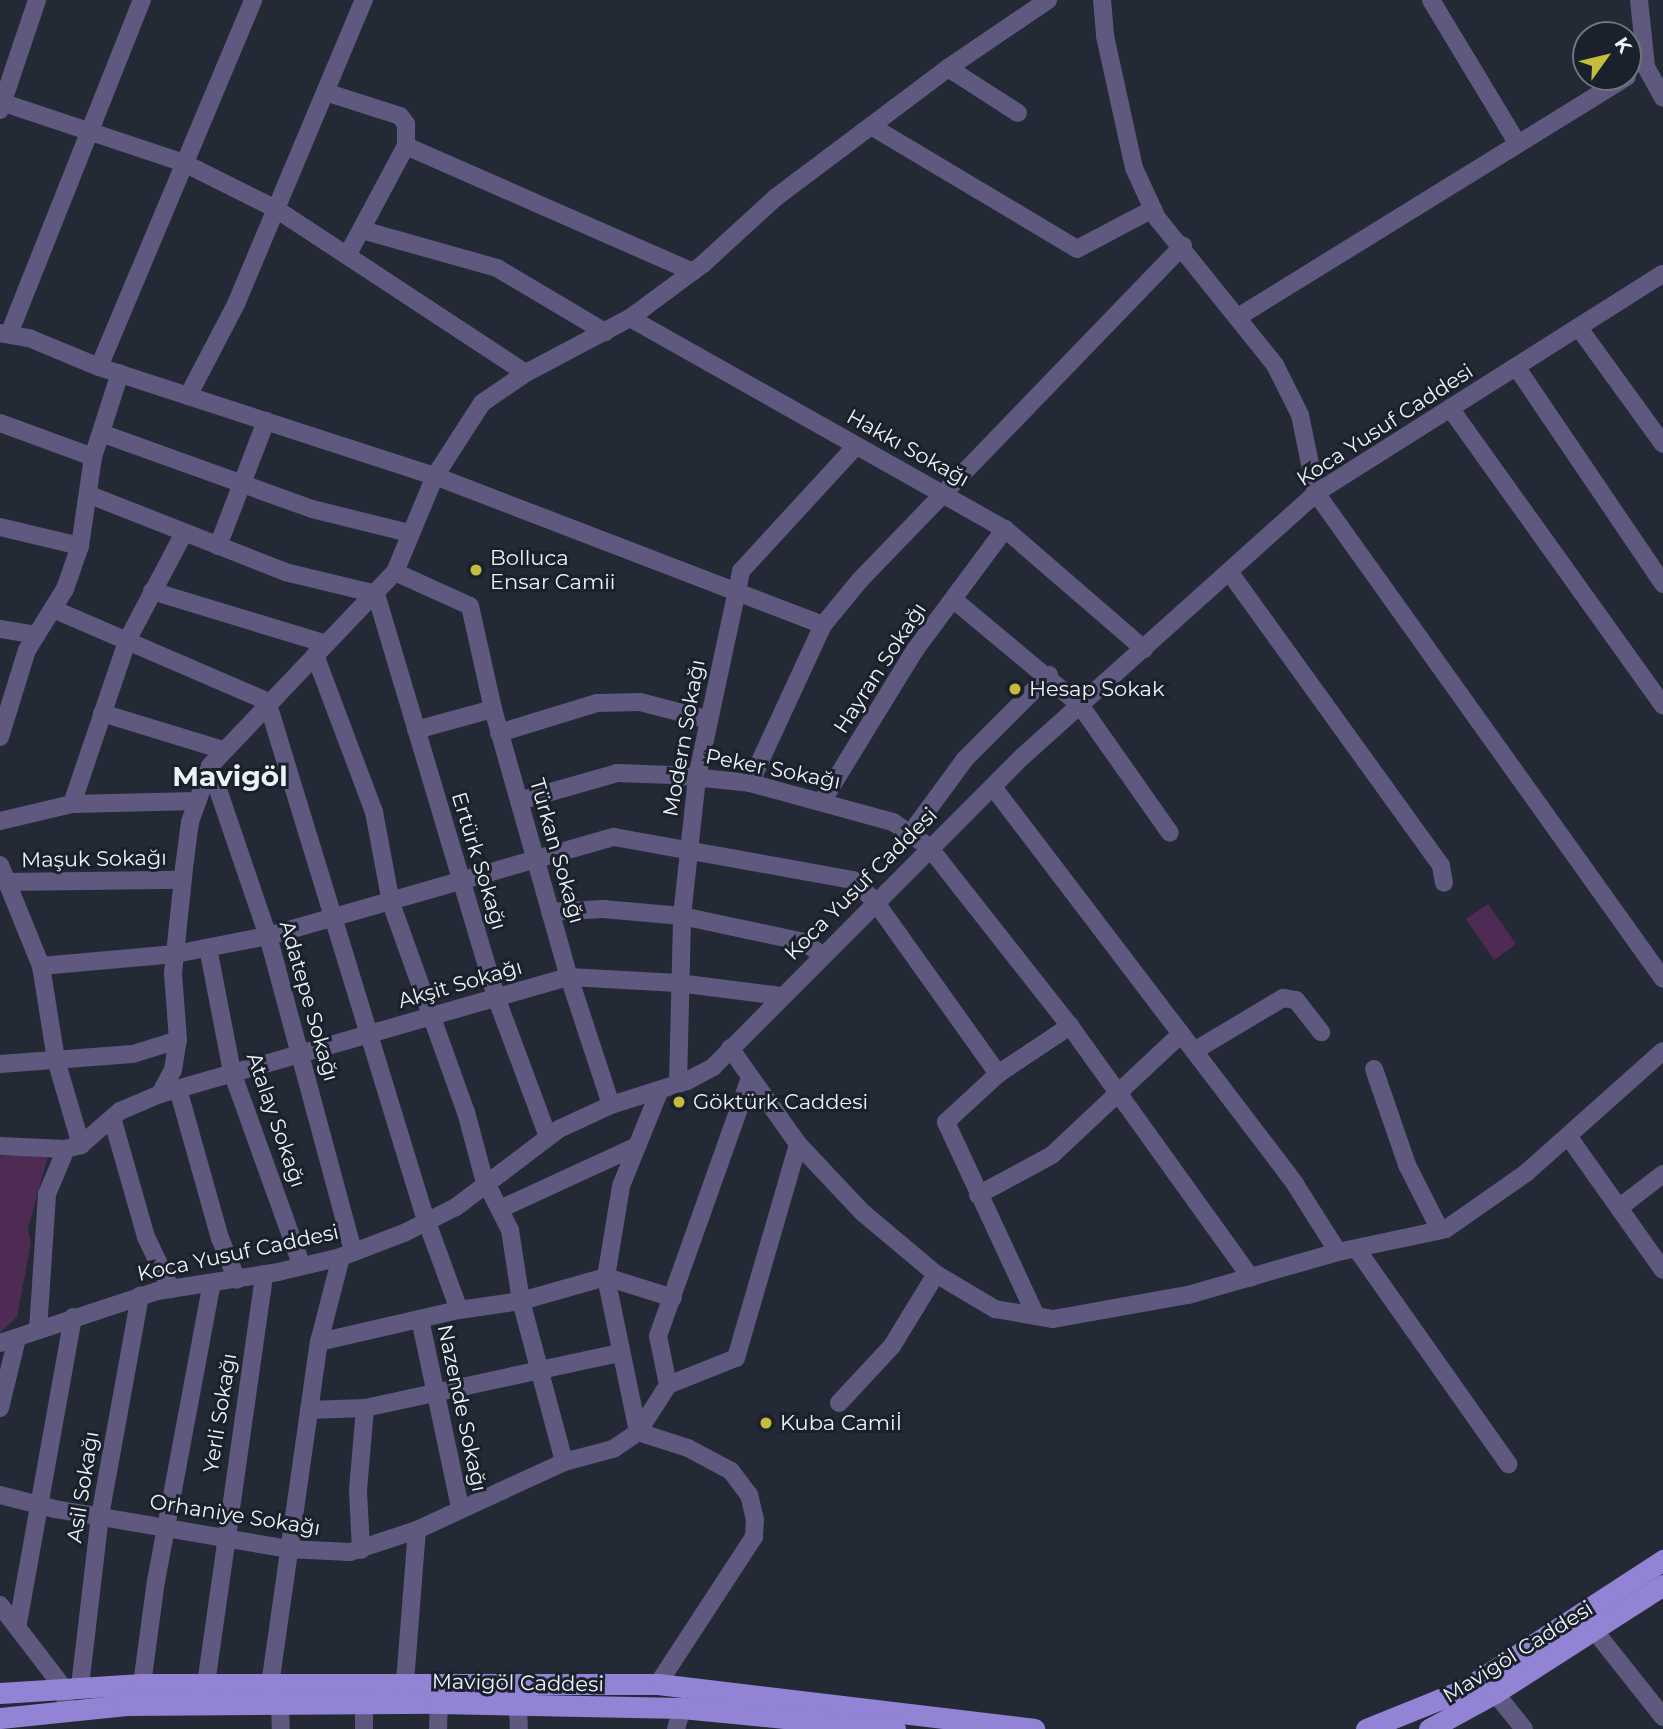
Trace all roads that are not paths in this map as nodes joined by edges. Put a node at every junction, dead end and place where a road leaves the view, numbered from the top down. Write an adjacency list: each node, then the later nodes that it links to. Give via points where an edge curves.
1 (37, 0): 15 (street)
2 (142, 0): 18 (street)
3 (253, 0): 21 (street)
4 (364, 0): 13 (street)
5 (1048, 0): 10 (street)
6 (1101, 0): 23 (street, via 1134,168)
7 (1431, 0): 19 (street)
8 (1639, 0): 9 (street)
9 (1646, 67): 11 (street); 14 (street)
10 (948, 68): 16 (street); 17 (street)
11 (1642, 69)
12 (1605, 91): 19 (street)
13 (325, 92): 20 (street, via 400,116 406,124); 22 (street)
14 (1663, 99)
15 (2, 106): 18 (street)
16 (1018, 114)
17 (871, 126): 23 (street, via 1077,249); 27 (street, via 775,198)
18 (89, 132): 21 (street); 33 (street)
19 (1518, 144): 29 (street)
20 (406, 146): 24 (street); 27 (street)
21 (184, 163): 22 (street); 34 (street)
22 (276, 209): 26 (street); 38 (street, via 236,304)
23 (1153, 209): 25 (street)
24 (362, 230): 26 (street); 32 (street, via 497,268)
25 (1183, 246): 29 (street); 48 (street)
26 (348, 254): 37 (street)
27 (693, 272): 30 (street)
28 (1663, 274): 31 (street, Koca Yusuf Caddesi)
29 (1238, 317): 49 (street, via 1275,365 1300,415)
30 (630, 318): 32 (street); 44 (street, Hakkı Sokağı)
31 (1579, 328): 35 (street, Koca Yusuf Caddesi); 43 (street)
32 (605, 332): 37 (street)
33 (4, 333): 34 (street)
34 (99, 367): 36 (street)
35 (1517, 368): 39 (street, Koca Yusuf Caddesi); 59 (street)
36 (120, 373): 38 (street); 42 (street)
37 (527, 373): 46 (street, via 482,403)
38 (188, 396): 40 (street)
39 (1450, 408): 49 (street, Koca Yusuf Caddesi); 74 (street)
40 (266, 421): 46 (street); 47 (street)
41 (0, 423): 45 (street)
42 (101, 433): 45 (street); 47 (street)
43 (1663, 444)
44 (856, 446): 48 (street, Hakkı Sokağı); 61 (street, Modern Sokağı, via 741,571)
45 (93, 457): 50 (street)
46 (435, 476): 54 (street); 61 (street)
47 (243, 485): 54 (street, via 312,509); 56 (street)
48 (944, 493): 52 (street, Hakkı Sokağı); 65 (street)
49 (1316, 493): 58 (street, Koca Yusuf Caddesi); 112 (street)
50 (90, 495): 53 (street); 55 (street)
51 (0, 527): 55 (street)
52 (1005, 529): 63 (street, Hayran Sokağı); 69 (street, Hakkı Sokağı)
53 (184, 533): 56 (street); 60 (street)
54 (409, 533): 57 (street)
55 (80, 546): 64 (street)
56 (218, 546): 62 (street, via 285,572)
57 (395, 572): 62 (street); 75 (street, Türkan Sokağı, via 470,606)
58 (1230, 573): 69 (street, Koca Yusuf Caddesi); 99 (street, via 1441,866)
59 (1663, 584)
60 (152, 591): 68 (street); 70 (street)
61 (738, 593): 65 (street); 77 (street, Modern Sokağı)
62 (376, 594): 70 (street); 78 (street, Ertürk Sokağı)
63 (954, 600): 71 (street); 86 (street, Hayran Sokağı, via 915,650)
64 (53, 609): 67 (street); 68 (street)
65 (823, 625): 84 (street)
66 (0, 629): 67 (street)
67 (37, 635): 80 (street, via 27,650)
68 (128, 639): 72 (street); 76 (street)
69 (1144, 649): 73 (street, Koca Yusuf Caddesi)
70 (320, 650): 72 (street); 102 (street, via 374,812)
71 (1049, 675): 73 (street); 92 (street, via 965,759)
72 (267, 701): 81 (street); 105 (street)
73 (1080, 705): 85 (street, Koca Yusuf Caddesi); 91 (street)
74 (1663, 706)
75 (492, 709): 78 (street); 79 (street, Türkan Sokağı)
76 (102, 713): 81 (street); 89 (street)
77 (706, 719): 79 (street, via 640,702 597,704); 83 (street, Modern Sokağı)
78 (416, 730): 100 (street, Ertürk Sokağı)
79 (499, 733): 88 (street, Türkan Sokağı)
80 (0, 737)
81 (223, 750): 82 (street)
82 (209, 766): 87 (street); 106 (street, Adatepe Sokağı)
83 (697, 777): 84 (street, Peker Sokağı); 88 (street, Peker Sokağı, via 617,773); 94 (street, Modern Sokağı)
84 (750, 783): 86 (street, Peker Sokağı)
85 (993, 787): 93 (street, Koca Yusuf Caddesi); 119 (street)
86 (823, 800): 92 (street, Peker Sokağı, via 893,822)
87 (196, 801): 89 (street); 97 (street)
88 (519, 801): 95 (street, Türkan Sokağı)
89 (72, 804): 90 (street)
90 (0, 821)
91 (1170, 833)
92 (910, 834): 93 (street, Peker Sokağı)
93 (929, 847): 101 (street, Koca Yusuf Caddesi); 117 (street, Peker Sokağı)
94 (689, 849): 95 (street, via 614,837); 101 (street, via 849,878); 104 (street, Modern Sokağı)
95 (536, 862): 100 (street); 103 (street, Türkan Sokağı)
96 (0, 865): 98 (street)
97 (182, 880): 98 (street, Maşuk Sokağı); 108 (street)
98 (6, 882): 110 (street)
99 (1444, 883)
100 (462, 884): 102 (street); 115 (street, Ertürk Sokağı)
101 (874, 900): 109 (street, Koca Yusuf Caddesi); 130 (street)
102 (391, 903): 105 (street); 116 (street)
103 (550, 912): 104 (street, via 603,909); 111 (street, Türkan Sokağı)
104 (682, 916): 109 (street, via 804,942); 113 (street, Modern Sokağı)
105 (334, 918): 106 (street); 120 (street)
106 (268, 936): 107 (street); 125 (street, Adatepe Sokağı)
107 (208, 948): 108 (street); 129 (street, Atalay Sokağı)
108 (175, 954): 110 (street); 121 (street)
109 (822, 955): 114 (street, Koca Yusuf Caddesi)
110 (41, 966): 126 (street)
111 (569, 977): 113 (street, Akşit Sokağı); 115 (street, Akşit Sokağı); 137 (street, Türkan Sokağı)
112 (1663, 979)
113 (678, 983): 114 (street, Akşit Sokağı); 132 (street, Modern Sokağı)
114 (781, 996): 122 (street, Koca Yusuf Caddesi)
115 (496, 997): 116 (street, Akşit Sokağı); 140 (street, Ertürk Sokağı)
116 (429, 1014): 120 (street, Akşit Sokağı); 146 (street, via 466,1112)
117 (1070, 1026): 130 (street); 136 (street, Peker Sokağı)
118 (1321, 1032): 123 (street, via 1296,1000 1283,998)
119 (1181, 1034): 123 (street); 136 (street)
120 (370, 1035): 125 (street, Akşit Sokağı); 150 (street)
121 (178, 1040): 126 (street, via 133,1054); 135 (street, via 173,1070)
122 (730, 1048): 131 (street); 132 (street, Koca Yusuf Caddesi, via 713,1067)
123 (1194, 1051): 153 (street, via 1295,1184)
124 (1663, 1052): 139 (street)
125 (300, 1053): 129 (street, Akşit Sokağı); 154 (street, Adatepe Sokağı)
126 (56, 1060): 127 (street); 144 (street)
127 (0, 1064)
128 (1374, 1069): 151 (street, via 1407,1165)
129 (232, 1072): 133 (street, Akşit Sokağı); 155 (street, Atalay Sokağı)
130 (998, 1074): 147 (street, via 946,1122)
131 (750, 1077): 141 (street); 165 (street)
132 (678, 1084): 134 (street, Koca Yusuf Caddesi)
133 (178, 1088): 135 (street, Akşit Sokağı); 161 (street, via 220,1238)
134 (659, 1091): 137 (street, Koca Yusuf Caddesi); 143 (street)
135 (160, 1094): 138 (street, Akşit Sokağı, via 120,1111)
136 (1119, 1094): 147 (street, via 1052,1155); 160 (street, Peker Sokağı)
137 (611, 1105): 140 (street, Koca Yusuf Caddesi)
138 (113, 1121): 144 (street, Akşit Sokağı); 163 (street, via 146,1237)
139 (1568, 1136): 148 (street); 151 (street, via 1526,1173)
140 (548, 1137): 146 (street, Koca Yusuf Caddesi)
141 (798, 1143): 158 (street, via 862,1212); 176 (street, via 736,1358)
142 (0, 1146): 144 (street)
143 (637, 1146): 149 (street); 159 (street, via 621,1186)
144 (73, 1147): 171 (street, via 47,1194)
145 (1663, 1174): 148 (street)
146 (486, 1183): 149 (street); 150 (street, Koca Yusuf Caddesi)
147 (978, 1195): 168 (street)
148 (1619, 1207): 156 (street)
149 (500, 1209): 166 (street, via 510,1230)
150 (427, 1222): 154 (street, Koca Yusuf Caddesi); 167 (street)
151 (1440, 1230): 152 (street)
152 (1358, 1251): 153 (street); 184 (street)
153 (1338, 1252): 160 (street)
154 (347, 1254): 155 (street, Koca Yusuf Caddesi); 173 (street)
155 (301, 1264): 157 (street, Koca Yusuf Caddesi)
156 (1663, 1270)
157 (264, 1273): 161 (street, Koca Yusuf Caddesi); 191 (street, Yerli Sokağı)
158 (936, 1274): 168 (street, via 995,1309); 178 (street, via 892,1346)
159 (606, 1277): 165 (street); 166 (street); 174 (street)
160 (1251, 1278): 168 (street, via 1054,1319)
161 (237, 1280): 162 (street, Koca Yusuf Caddesi)
162 (211, 1286): 163 (street, Koca Yusuf Caddesi); 189 (street)
163 (171, 1289): 164 (street, Koca Yusuf Caddesi)
164 (140, 1296): 169 (street, Koca Yusuf Caddesi); 188 (street, Asil Sokağı)
165 (674, 1298): 176 (street, via 657,1336)
166 (521, 1301): 167 (street); 175 (street)
167 (459, 1310): 170 (street)
168 (1036, 1316)
169 (73, 1317): 171 (street, Koca Yusuf Caddesi); 186 (street)
170 (419, 1319): 173 (street); 177 (street, Nazende Sokağı)
171 (38, 1329): 172 (street, Koca Yusuf Caddesi)
172 (8, 1340): 179 (street)
173 (319, 1342): 181 (street)
174 (620, 1353): 175 (street); 182 (street)
175 (538, 1369): 177 (street); 183 (street)
176 (668, 1385): 182 (street)
177 (437, 1390): 180 (street); 187 (street, Nazende Sokağı)
178 (839, 1403)
179 (0, 1408)
180 (365, 1408): 181 (street); 193 (street, via 358,1490)
181 (309, 1410): 192 (street)
182 (638, 1432): 183 (street, Orhaniye Sokağı, via 613,1450); 202 (street, via 688,1448 731,1471 749,1496 755,1520 754,1537)
183 (564, 1462): 187 (street, Orhaniye Sokağı)
184 (1508, 1464)
185 (0, 1496): 186 (street, Orhaniye Sokağı)
186 (41, 1506): 188 (street, Orhaniye Sokağı); 197 (street)
187 (460, 1507): 190 (street, Orhaniye Sokağı)
188 (100, 1516): 189 (street, Orhaniye Sokağı); 204 (street, Asil Sokağı)
189 (168, 1527): 191 (street, Orhaniye Sokağı); 200 (street)
190 (417, 1530): 193 (street, Orhaniye Sokağı); 199 (street)
191 (224, 1537): 192 (street, Orhaniye Sokağı); 201 (street, Yerli Sokağı)
192 (288, 1549): 193 (street, Orhaniye Sokağı); 203 (street)
193 (360, 1550)
194 (1663, 1560): 223 (main road, Mavigöl Caddesi, via 1463,1690)
195 (1663, 1585): 198 (main road, Mavigöl Caddesi)
196 (0, 1605): 197 (street)
197 (19, 1623): 204 (street)
198 (1594, 1630): 206 (main road, Mavigöl Caddesi); 213 (street)
199 (405, 1682): 202 (main road, Mavigöl Caddesi); 203 (main road, Mavigöl Caddesi)
200 (142, 1684): 201 (main road, Mavigöl Caddesi); 204 (main road, Mavigöl Caddesi)
201 (206, 1684): 203 (main road, Mavigöl Caddesi)
202 (658, 1684): 222 (main road, Mavigöl Caddesi)
203 (270, 1685)
204 (72, 1687): 205 (main road, Mavigöl Caddesi); 212 (street)
205 (0, 1693)
206 (1495, 1693): 224 (main road, Mavigöl Caddesi); 225 (street)
207 (439, 1703): 208 (main road, Mavigöl Caddesi); 209 (main road, Mavigöl Caddesi); 218 (street)
208 (364, 1705): 210 (main road, Mavigöl Caddesi); 217 (street)
209 (519, 1705): 211 (main road, Mavigöl Caddesi); 219 (street)
210 (280, 1706): 212 (main road, Mavigöl Caddesi); 216 (street)
211 (682, 1708): 215 (main road, Mavigöl Caddesi); 220 (street)
212 (67, 1709): 214 (main road, Mavigöl Caddesi)
213 (1663, 1717)
214 (11, 1721)
215 (822, 1724): 221 (main road, Mavigöl Caddesi)
216 (281, 1729)
217 (364, 1729)
218 (438, 1729)
219 (519, 1729)
220 (676, 1729)
221 (895, 1729)
222 (1034, 1729)
223 (1366, 1729)
224 (1431, 1729)
225 (1524, 1729)

